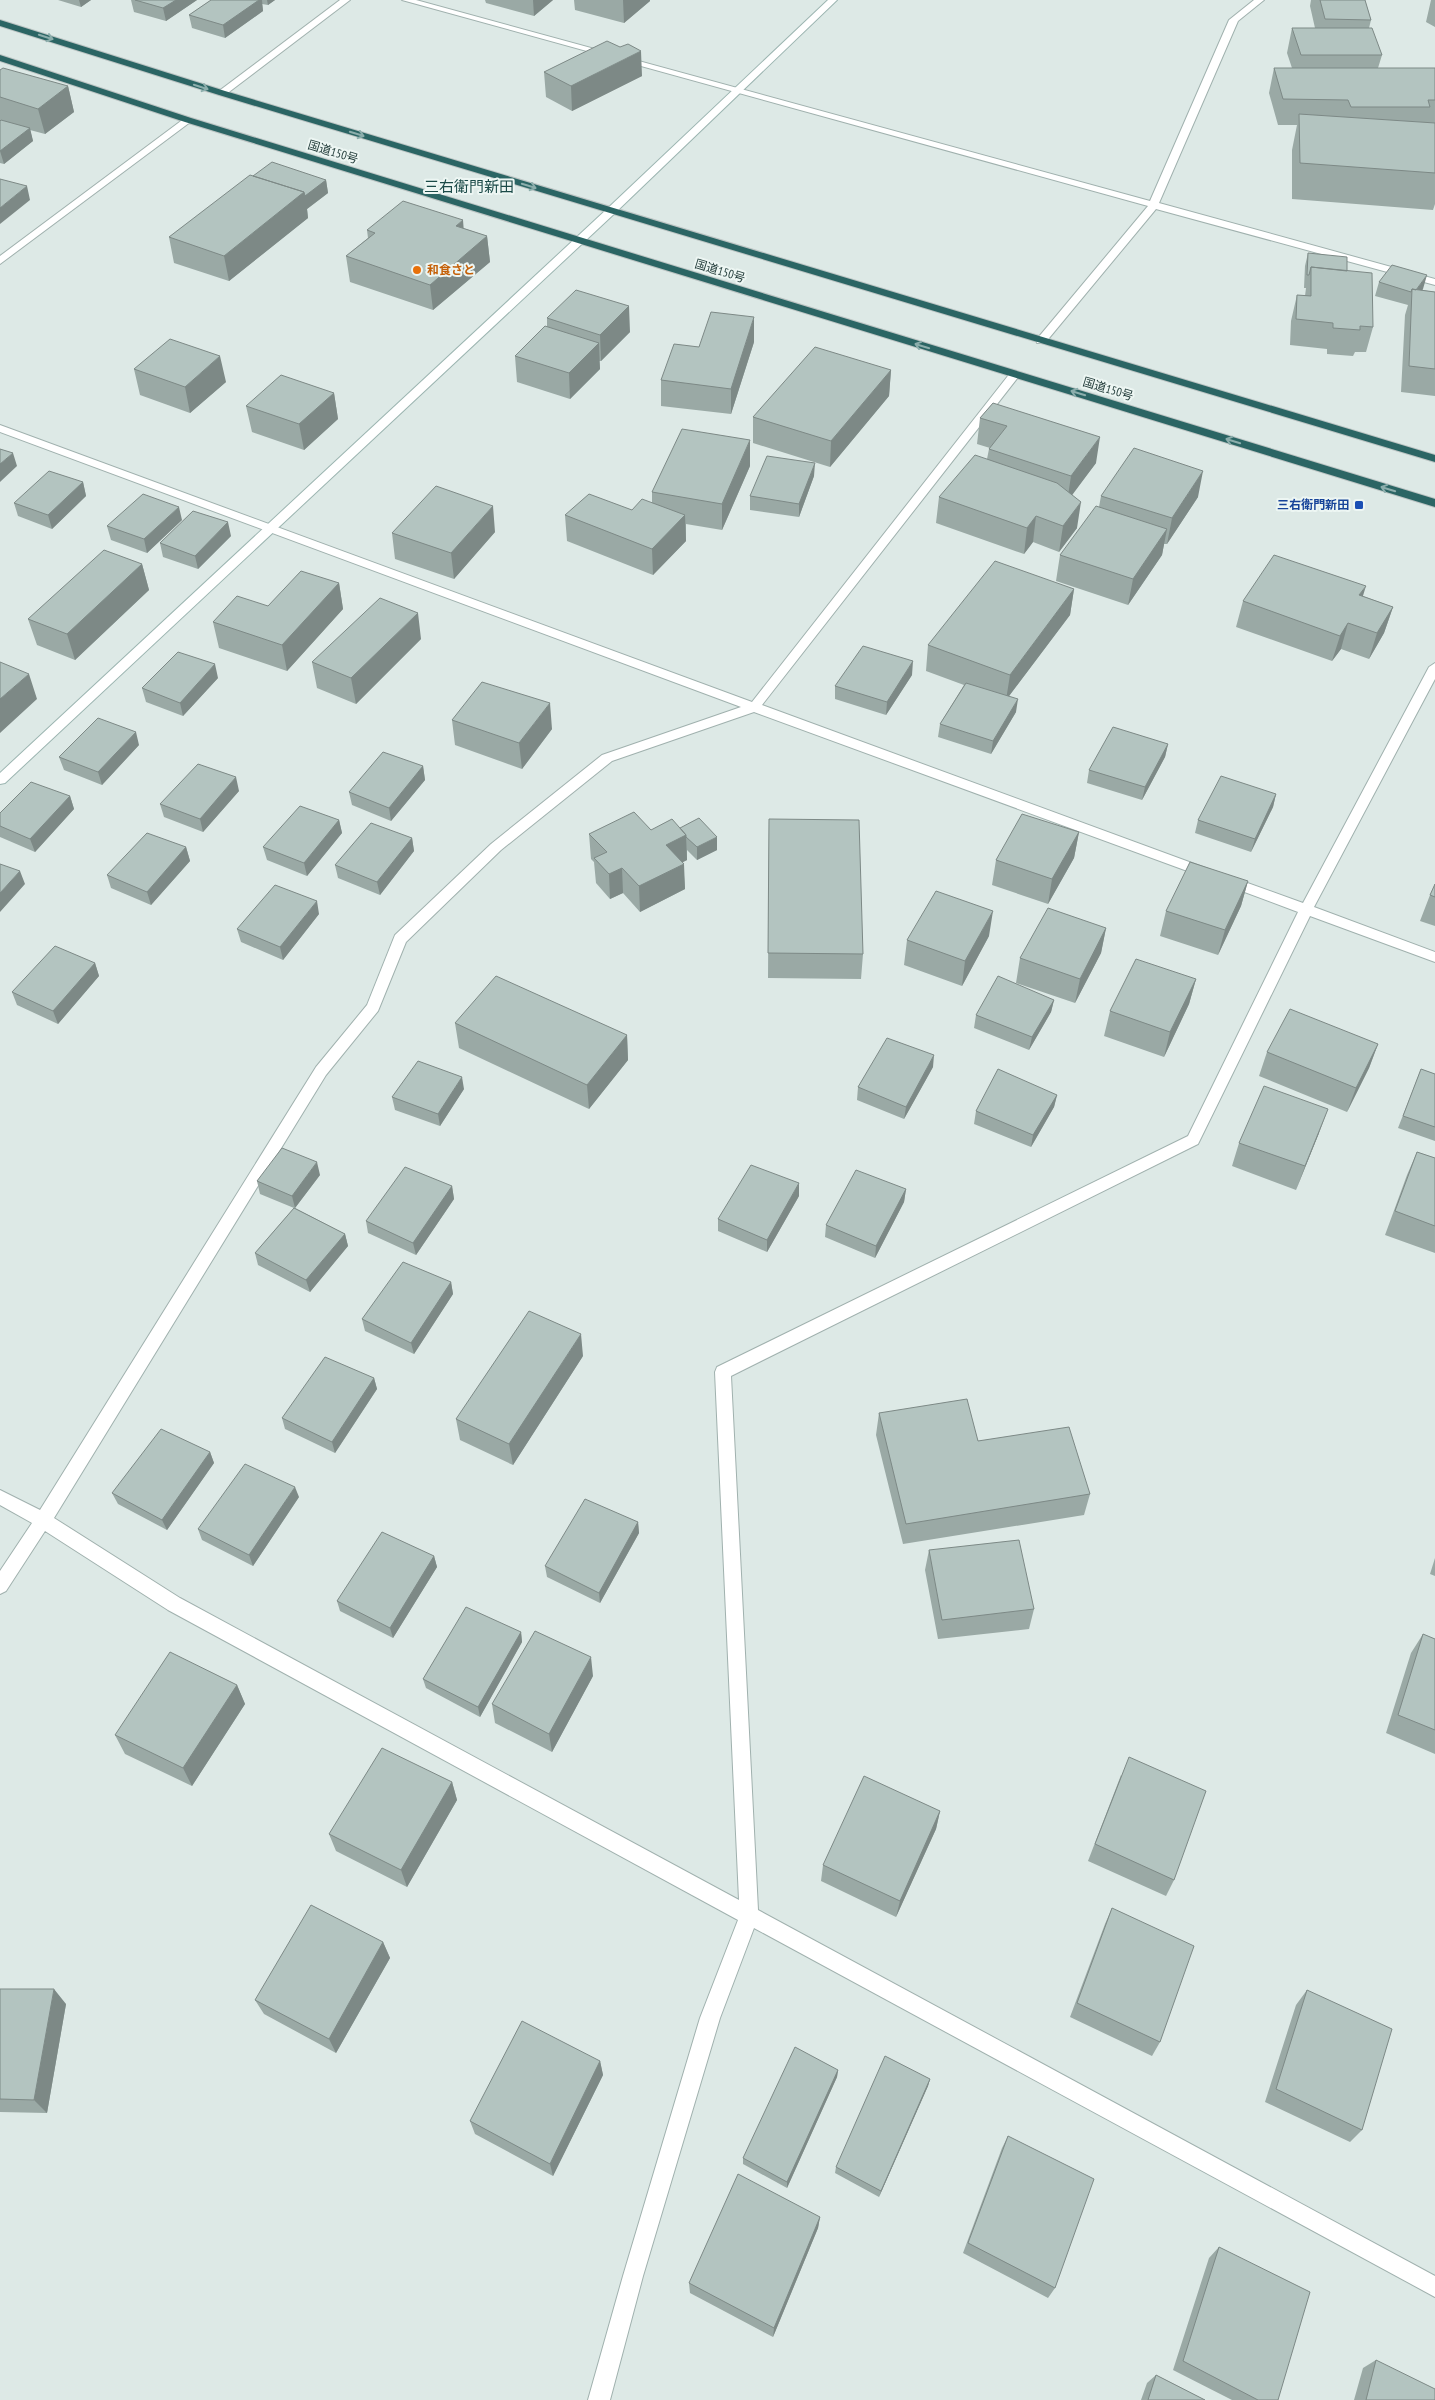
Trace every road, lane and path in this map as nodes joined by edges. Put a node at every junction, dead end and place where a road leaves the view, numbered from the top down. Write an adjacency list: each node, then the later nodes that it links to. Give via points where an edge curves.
1 (346, 0): 8 (street)
2 (406, 0): 7 (street)
3 (833, 0): 7 (street)
4 (1260, 0): 10 (street, via 1234,20)
5 (0, 22): 8 (highway, 国道150号, one-way to 8)
6 (0, 58): 9 (highway, 国道150号)
7 (740, 89): 10 (street); 11 (street)
8 (222, 93): 11 (highway, 国道150号, one-way to 11)
9 (188, 120): 12 (highway, 国道150号); 13 (street)
10 (1153, 206): 14 (street); 15 (street)
11 (611, 211): 12 (street); 15 (highway, 国道150号)
12 (578, 240): 16 (highway, 国道150号, one-way to 12); 20 (street)
13 (0, 261)
14 (1435, 282)
15 (1042, 341): 18 (highway, 国道150号)
16 (1015, 374): 19 (highway, 国道150号, one-way to 16); 22 (street)
17 (0, 428): 20 (street)
18 (1435, 459)
19 (1435, 503)
20 (269, 529): 22 (street); 23 (street)
21 (1435, 667): 24 (street)
22 (754, 707): 24 (street); 27 (street, via 608,758 496,846 400,939 373,1007 321,1071)
23 (0, 780)
24 (1306, 910): 25 (street); 29 (street, via 1192,1140 723,1372)
25 (1435, 957)
26 (0, 1497): 27 (street)
27 (44, 1520): 28 (street); 29 (street, via 174,1604)
28 (0, 1586)
29 (749, 1916): 30 (street); 31 (street, via 710,2018)
30 (1435, 2287)
31 (599, 2400)

